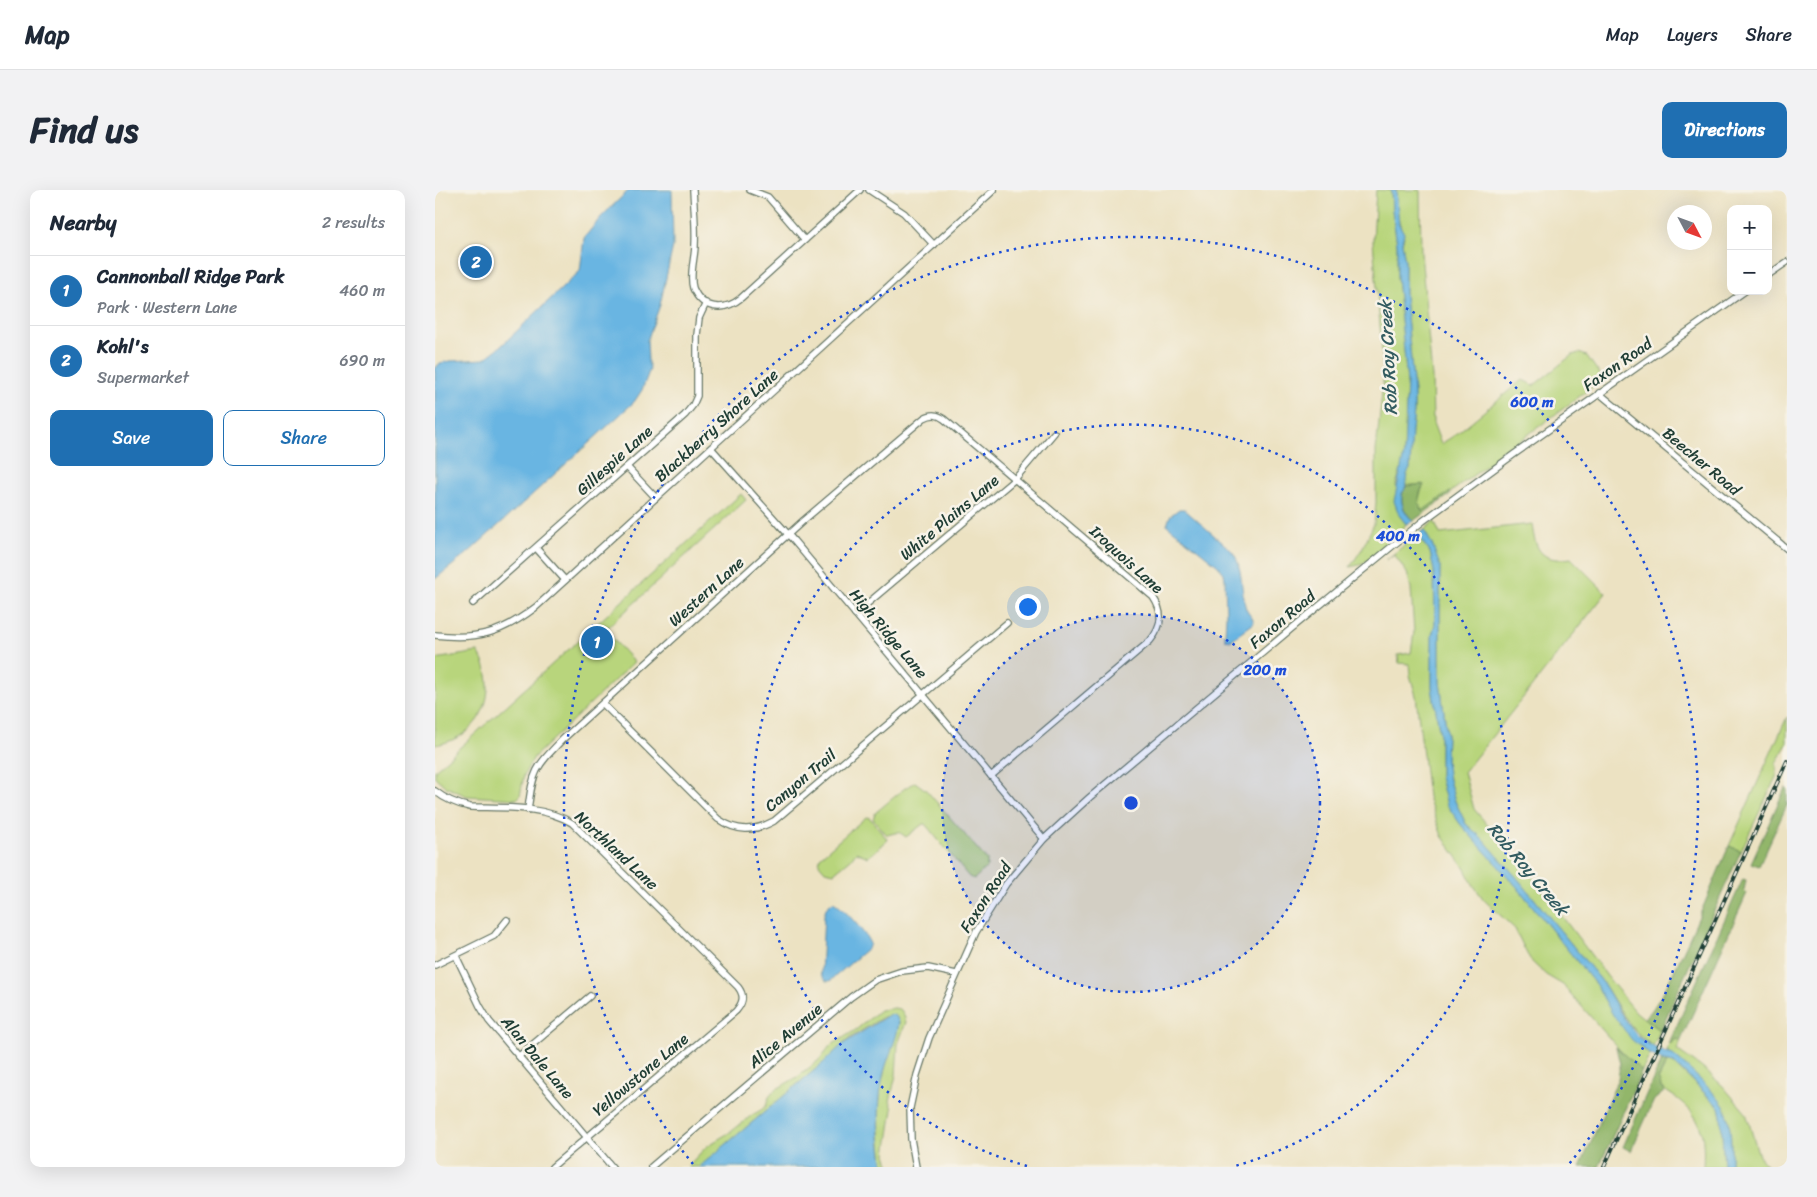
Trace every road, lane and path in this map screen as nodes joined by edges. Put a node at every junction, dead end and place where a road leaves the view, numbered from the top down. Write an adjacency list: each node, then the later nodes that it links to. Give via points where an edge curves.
1 (693, 190): 11 (street, via 693,286)
2 (750, 190): 6 (street, via 768,197)
3 (860, 190): 6 (street)
4 (869, 190): 7 (street, via 904,213)
5 (994, 190): 7 (street, Blackberry Shore Lane)
6 (805, 240): 11 (street, via 738,300 721,308)
7 (934, 245): 15 (street, Blackberry Shore Lane)
8 (1787, 262): 9 (street)
9 (1772, 272)
10 (1739, 295): 12 (street, Faxon Road)
11 (705, 303): 16 (street, Gillespie Lane, via 698,325 697,396 693,405)
12 (1599, 393): 21 (street, Beecher Road); 32 (street, Faxon Road, via 1423,522 1090,797)
13 (933, 414): 17 (street, Iroquois Lane, via 939,415); 19 (street, Western Lane, via 899,438)
14 (1054, 433): 17 (street, White Plains Lane)
15 (711, 448): 18 (street, Blackberry Shore Lane); 19 (street, High Ridge Lane)
16 (627, 467): 18 (street); 20 (street, Gillespie Lane)
17 (1015, 479): 24 (street, White Plains Lane); 29 (street, Iroquois Lane, via 1153,597 1161,618 1150,641)
18 (656, 498): 22 (street, Blackberry Shore Lane)
19 (788, 535): 24 (street, High Ridge Lane); 28 (street, Western Lane)
20 (536, 548): 22 (street); 23 (street, Gillespie Lane)
21 (1787, 550)
22 (565, 580): 26 (street, Blackberry Shore Lane, via 536,607 504,628 463,637)
23 (473, 604)
24 (855, 614): 27 (street, High Ridge Lane)
25 (1007, 623): 27 (street, Canyon Trail)
26 (435, 635)
27 (923, 695): 28 (street, Canyon Trail, via 773,821 754,829 739,829 718,819); 29 (street, High Ridge Lane)
28 (603, 704): 31 (street, Western Lane, via 541,761 532,780)
29 (991, 776): 32 (street, High Ridge Lane)
30 (435, 791): 31 (street, Northland Lane, via 449,801 470,807)
31 (528, 810): 38 (street, Northland Lane, via 551,813 572,823 738,987)
32 (1044, 839): 36 (street, Faxon Road, via 1006,884 976,932)
33 (507, 920): 34 (street, via 494,936)
34 (456, 956): 35 (street); 39 (street, Alan Dale Lane, via 480,1006)
35 (435, 965)
36 (956, 974): 43 (street, Alice Avenue, via 928,968 903,971 875,980); 44 (street, Faxon Road, via 929,1038 910,1108)
37 (590, 996): 39 (street)
38 (743, 999): 40 (street, Yellowstone Lane, via 736,1011)
39 (519, 1056): 40 (street, Alan Dale Lane)
40 (587, 1137): 41 (street, Yellowstone Lane); 42 (street, Alan Dale Lane)
41 (551, 1167)
42 (612, 1167)
43 (651, 1167)
44 (916, 1167)

